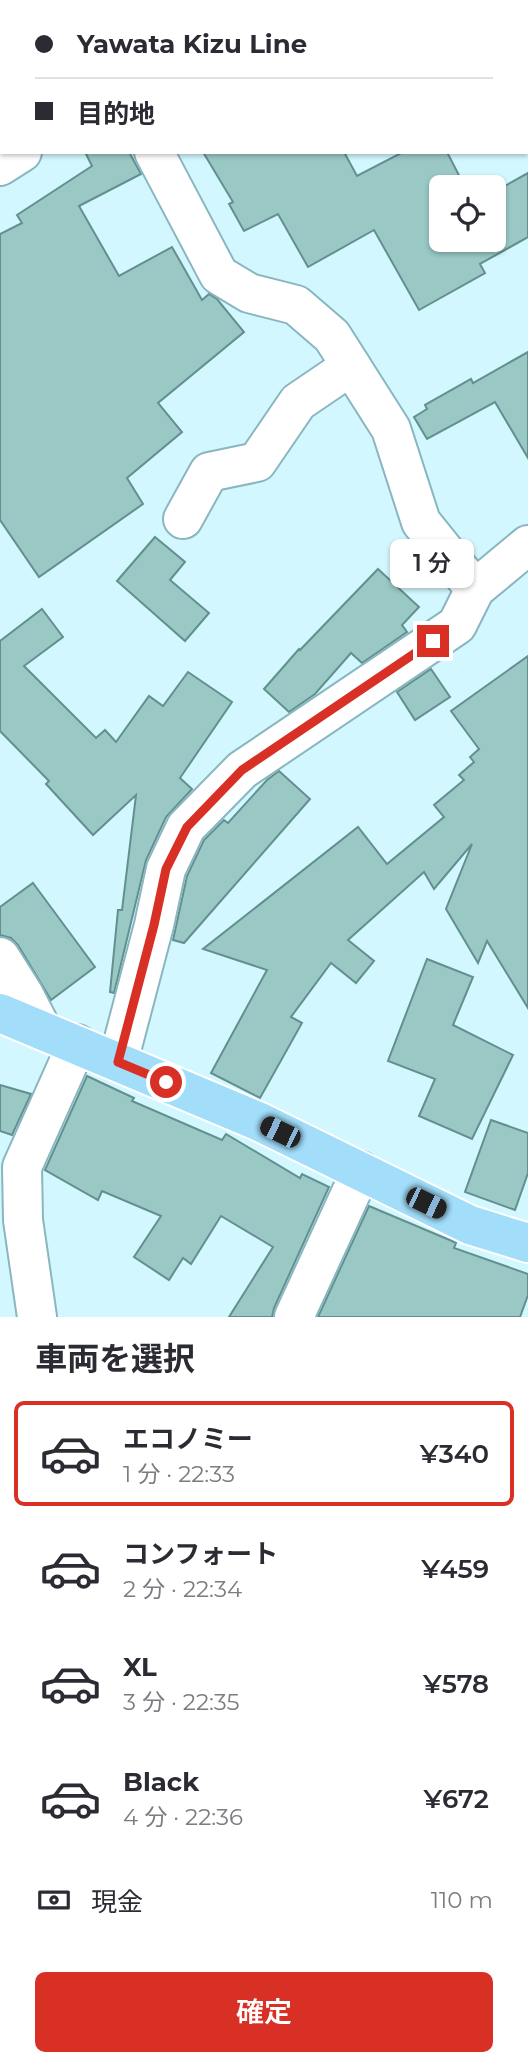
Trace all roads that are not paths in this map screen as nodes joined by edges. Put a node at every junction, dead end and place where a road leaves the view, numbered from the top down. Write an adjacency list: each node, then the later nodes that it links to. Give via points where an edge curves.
1 (19, 154): 3 (street)
2 (155, 154): 4 (street, via 219,275 249,293 296,305 332,336)
3 (0, 166)
4 (351, 366): 5 (street, via 298,402 257,462 209,472); 7 (street, via 391,429 421,522)
5 (183, 519)
6 (528, 545): 7 (street)
7 (475, 589): 12 (street, via 457,625 242,770 187,827 166,869)
8 (0, 957): 10 (street)
9 (0, 1013): 10 (main road)
10 (41, 1028): 11 (main road)
11 (77, 1044): 12 (main road); 15 (street, via 22,1167 23,1220)
12 (118, 1062): 13 (main road)
13 (361, 1171): 14 (main road, via 470,1225); 16 (street)
14 (528, 1243)
15 (37, 1317)
16 (294, 1317)

